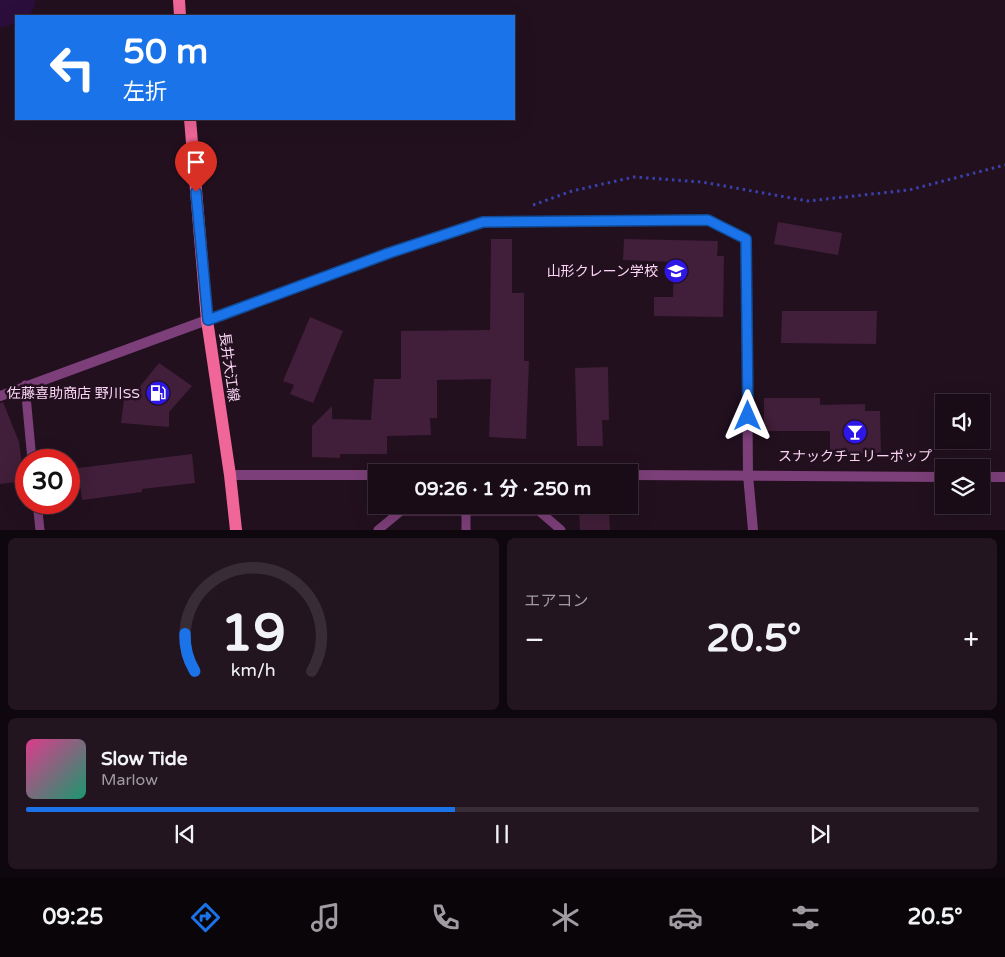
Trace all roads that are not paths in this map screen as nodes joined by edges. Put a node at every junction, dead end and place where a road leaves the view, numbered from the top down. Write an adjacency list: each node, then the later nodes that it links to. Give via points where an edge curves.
1 (179, 0): 2 (main road)
2 (180, 15)
3 (190, 120): 5 (main road, 長井大江線)
4 (746, 239): 5 (lane, via 708,220 483,222); 11 (street)
5 (208, 320): 6 (street); 12 (main road, 長井大江線)
6 (24, 385): 7 (street); 8 (lane)
7 (0, 396)
8 (31, 449)
9 (368, 475): 12 (street)
10 (638, 475): 11 (street)
11 (748, 475): 13 (street); 25 (street)
12 (230, 476): 21 (main road, 長井大江線)
13 (935, 476)
14 (990, 477): 15 (street)
15 (1005, 477)
16 (38, 514): 20 (lane)
17 (397, 514): 22 (lane)
18 (466, 514): 23 (lane)
19 (542, 514): 24 (lane)
20 (40, 530)
21 (236, 530)
22 (378, 530)
23 (466, 530)
24 (561, 530)
25 (753, 530)

